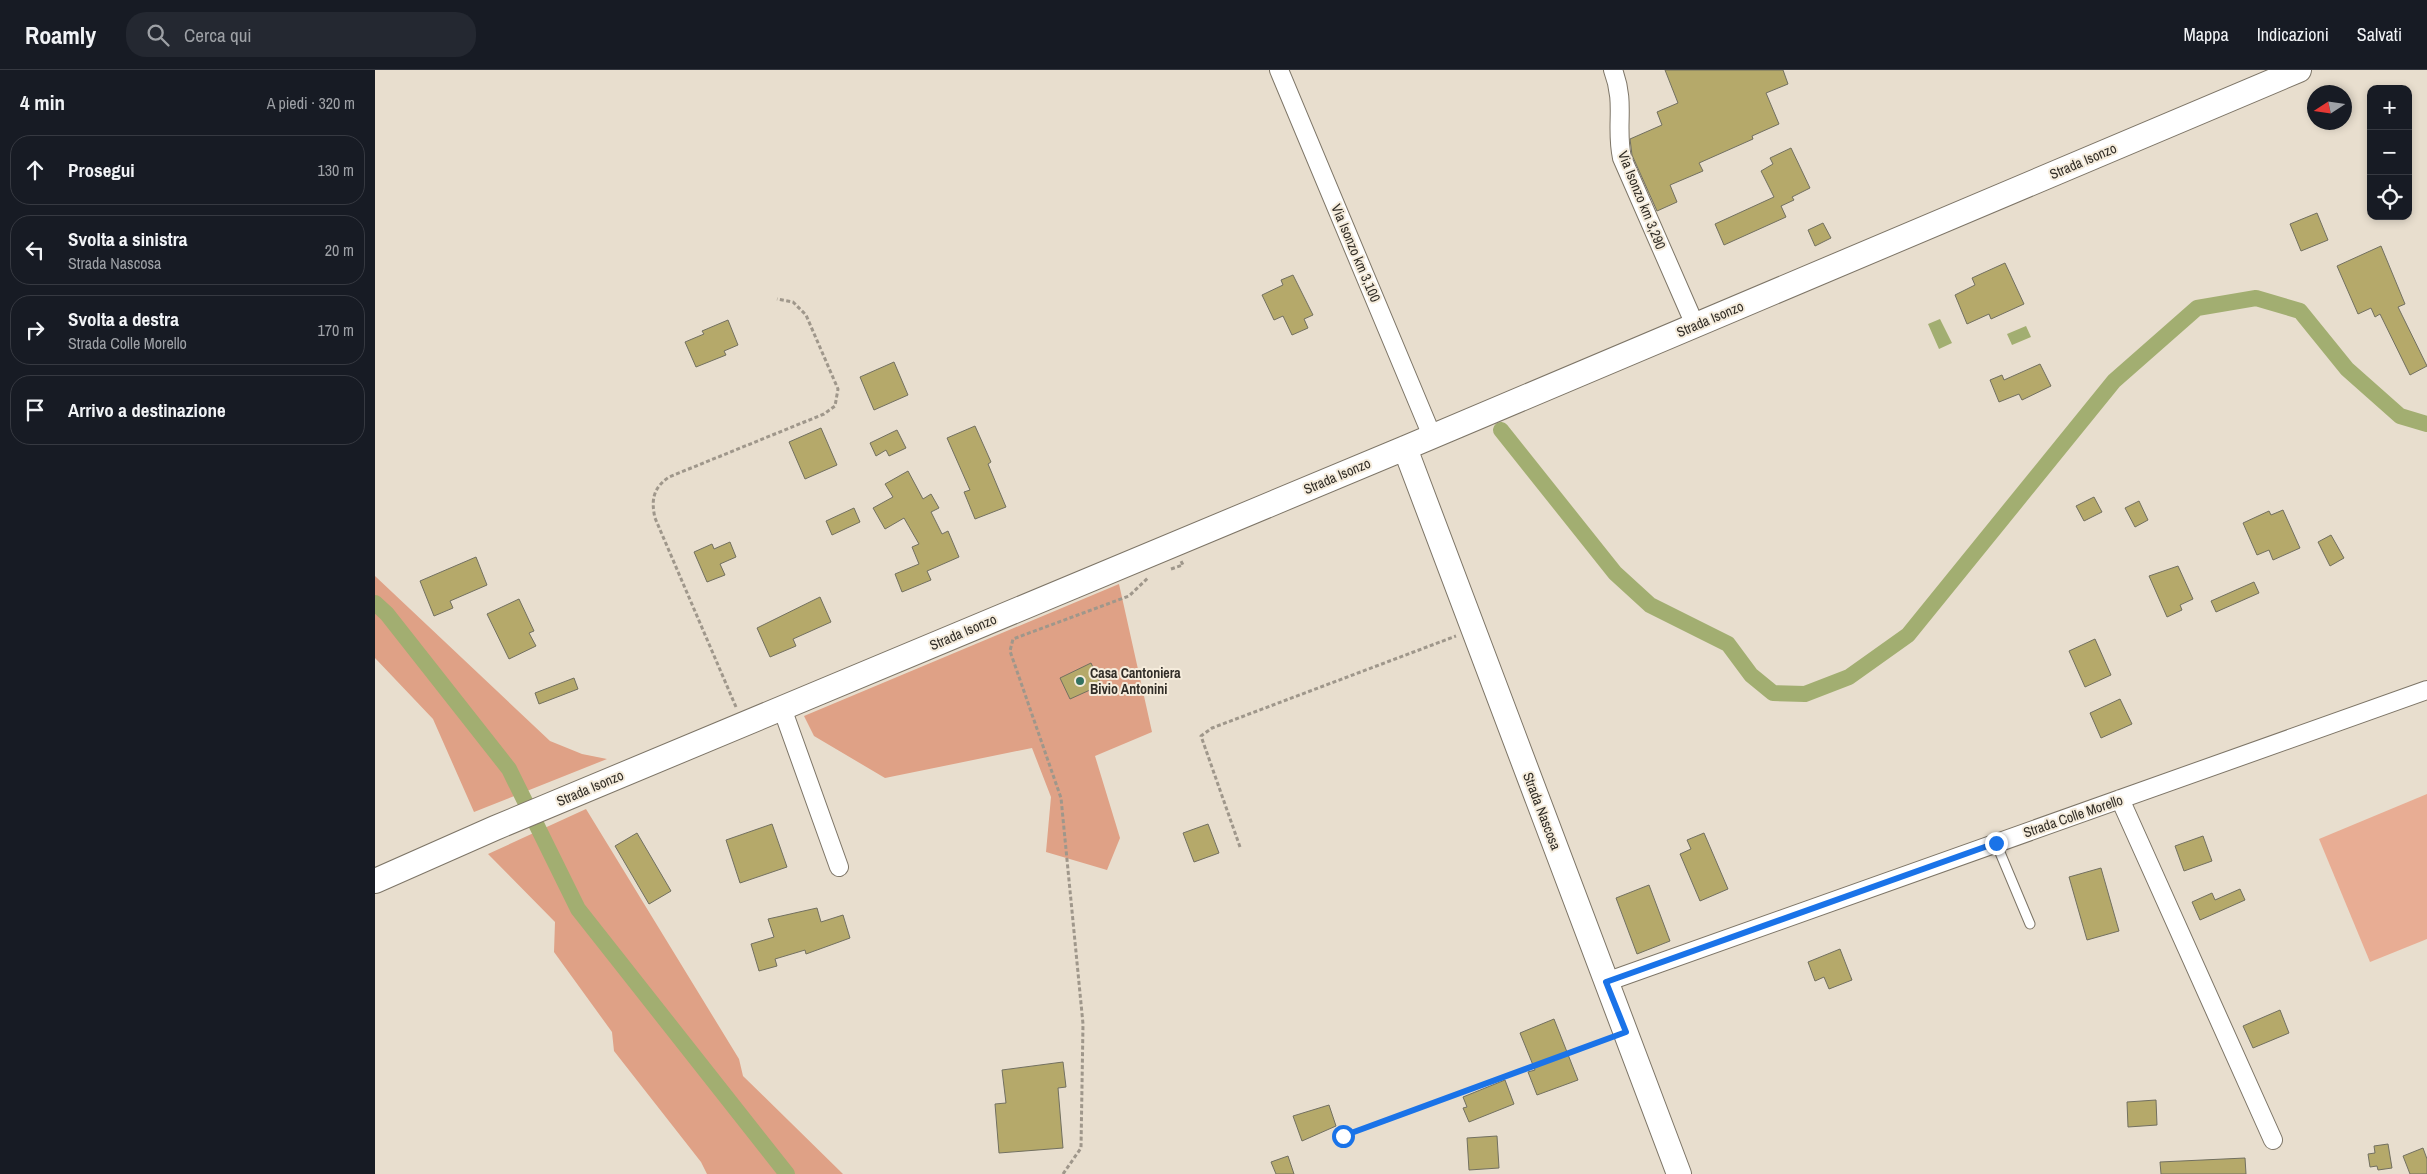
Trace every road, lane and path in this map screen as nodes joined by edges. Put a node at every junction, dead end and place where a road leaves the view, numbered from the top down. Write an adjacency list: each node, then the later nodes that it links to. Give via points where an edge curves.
1 (1279, 70): 6 (street, Via Isonzo km 3,100)
2 (1613, 70): 5 (street, Via Isonzo km 3,290, via 1621,97 1619,142 1622,158)
3 (2299, 70): 5 (main road, Strada Isonzo)
4 (777, 299): 14 (path, via 793,302 805,315 838,389 835,406 824,414 669,477 655,491 652,506)
5 (1695, 326): 6 (main road, Strada Isonzo)
6 (1433, 436): 7 (main road, Strada Isonzo)
7 (1405, 448): 8 (main road, Strada Isonzo); 11 (main road, Strada Nascosa)
8 (1174, 544): 9 (path, via 1183,565); 13 (main road, Strada Isonzo)
9 (1166, 570)
10 (1150, 576): 25 (path, via 1129,596 1013,639 1010,651 1061,798 1083,1024 1081,1148)
11 (1473, 630): 17 (path, via 1212,728 1201,736); 21 (main road, Strada Nascosa)
12 (2427, 690): 15 (street, Strada Colle Morello)
13 (782, 708): 14 (main road, Strada Isonzo); 18 (street)
14 (744, 724): 19 (main road, Strada Isonzo)
15 (2120, 799): 16 (street, Strada Colle Morello); 24 (street)
16 (1996, 843): 20 (lane); 21 (street, Strada Colle Morello)
17 (1240, 847)
18 (839, 867)
19 (375, 881)
20 (2030, 924)
21 (1606, 982): 22 (main road, Strada Nascosa)
22 (1626, 1032): 23 (path); 26 (main road, Strada Nascosa)
23 (1343, 1136)
24 (2273, 1140)
25 (1063, 1174)
26 (1679, 1174)

